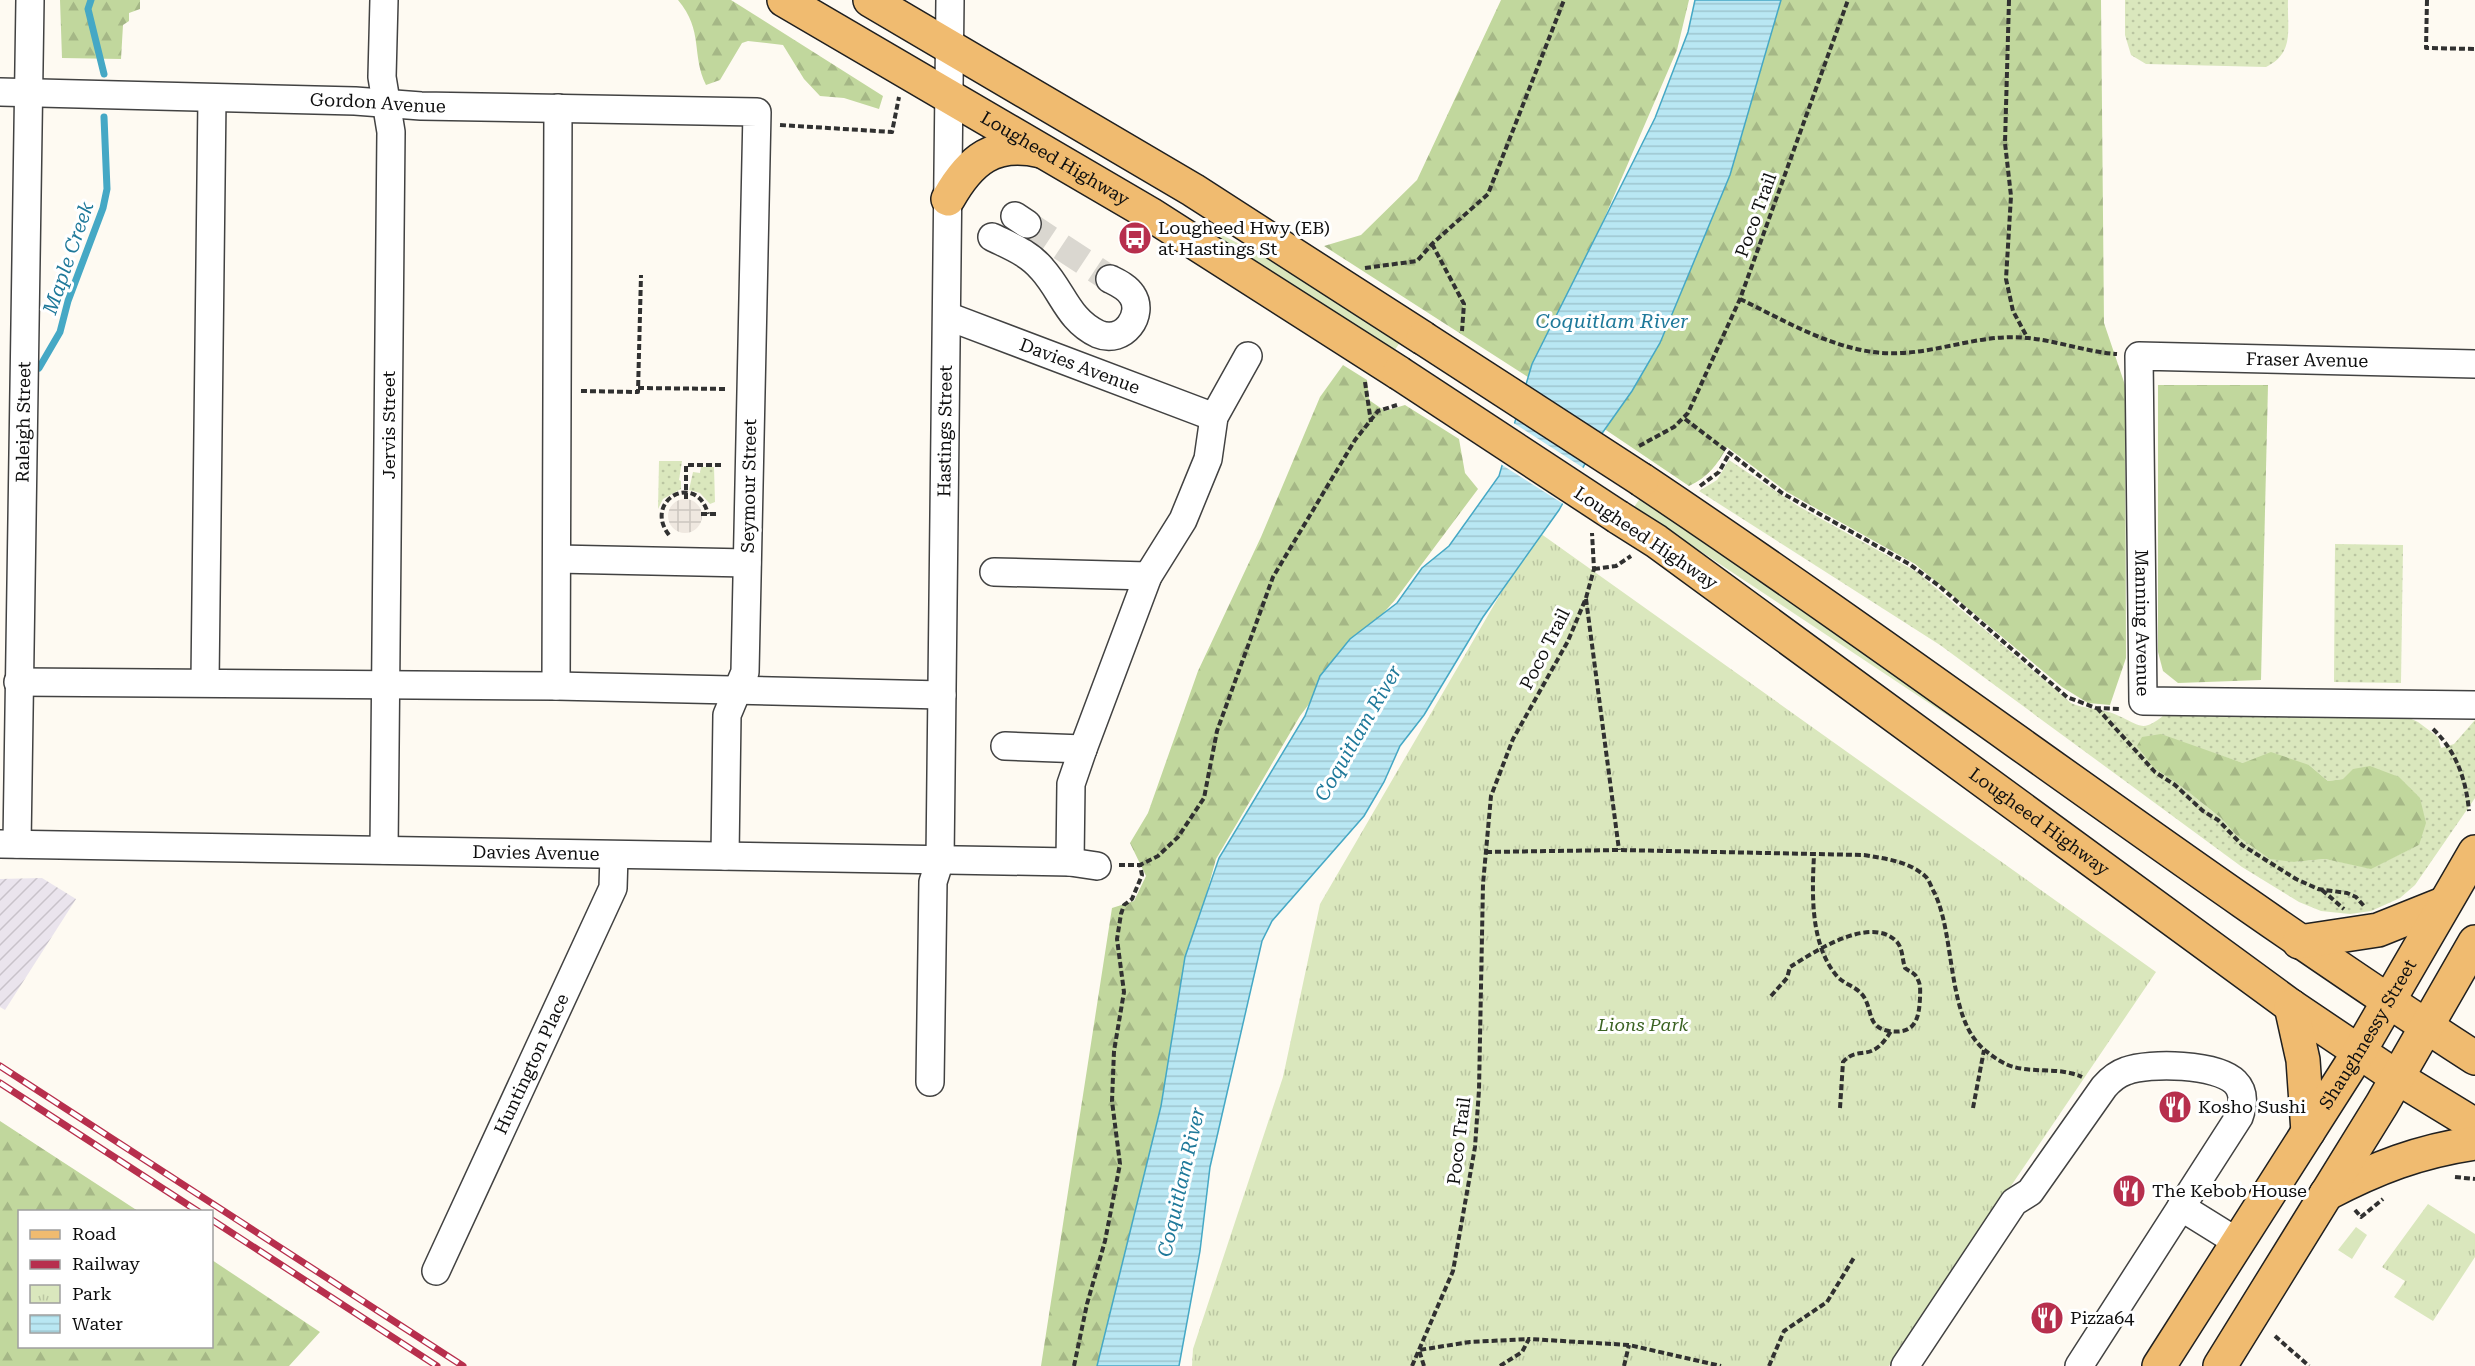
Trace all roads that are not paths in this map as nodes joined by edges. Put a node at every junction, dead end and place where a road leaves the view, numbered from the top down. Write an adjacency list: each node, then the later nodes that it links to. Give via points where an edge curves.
1 (30, 0): 8 (street, Raleigh Street)
2 (384, 0): 11 (street, Jervis Street, via 382,77)
3 (784, 0): 9 (main road, Lougheed Highway)
4 (872, 0): 6 (main road)
5 (951, 0): 6 (street, Hastings Street)
6 (950, 48): 9 (street, Hastings Street); 45 (main road, bridge, via 1193,190 1642,480)
7 (0, 92): 8 (street, Gordon Avenue)
8 (28, 92): 10 (street, Gordon Avenue); 27 (street, Raleigh Street)
9 (949, 97): 14 (main road, Lougheed Highway); 15 (street, Hastings Street)
10 (212, 98): 11 (street, Gordon Avenue); 28 (street)
11 (386, 103): 12 (street, Gordon Avenue); 29 (street, Jervis Street, via 391,132)
12 (558, 108): 13 (street, Gordon Avenue); 23 (street)
13 (757, 112): 24 (street, Seymour Street)
14 (1046, 152): 15 (main road, via 1020,148 985,155 965,171); 48 (main road, Lougheed Highway, bridge, via 1150,214 1400,389 1605,522 1665,548)
15 (948, 199): 18 (street, Hastings Street)
16 (992, 237): 17 (street, via 1025,254 1043,269 1074,318 1111,338 1128,329 1136,302 1125,287)
17 (1110, 279)
18 (946, 316): 22 (street, Davies Avenue); 32 (street, Hastings Street)
19 (1248, 356): 22 (street)
20 (2139, 356): 21 (street, Fraser Avenue); 33 (street, Manning Avenue, via 2143,701)
21 (2475, 364)
22 (1214, 417): 26 (street, via 1208,459 1183,520)
23 (557, 559): 24 (street); 30 (street)
24 (747, 563): 31 (street, Seymour Street, via 745,672)
25 (994, 572): 26 (street)
26 (1148, 576): 35 (street)
27 (18, 682): 28 (street); 36 (street, Raleigh Street)
28 (205, 682): 29 (street)
29 (387, 686): 30 (street); 37 (street, Jervis Street)
30 (556, 686): 31 (street)
31 (738, 689): 32 (street); 40 (street, Seymour Street, via 727,715)
32 (942, 695): 41 (street, Hastings Street)
33 (2475, 705)
34 (1005, 746): 35 (street)
35 (1083, 749): 42 (street, via 1071,784)
36 (8, 844): 37 (street, Davies Avenue)
37 (384, 850): 39 (street, Davies Avenue)
38 (2475, 852): 44 (main road, Shaughnessy Street)
39 (614, 855): 40 (street, Davies Avenue); 61 (street, Huntington Place, via 613,888)
40 (725, 856): 41 (street, Davies Avenue)
41 (940, 860): 42 (street, Davies Avenue); 53 (street, Hastings Street, via 933,882)
42 (1070, 862): 43 (street, Davies Avenue)
43 (1097, 866)
44 (2443, 904): 45 (main road, via 2378,930); 47 (main road, Shaughnessy Street)
45 (2299, 942): 47 (main road)
46 (2475, 942): 49 (main road)
47 (2388, 1001): 49 (main road); 50 (main road, Shaughnessy Street)
48 (2291, 1006): 50 (main road, Lougheed Highway); 55 (main road, via 2303,1060)
49 (2427, 1028): 51 (main road); 52 (main road)
50 (2359, 1052): 52 (main road, Lougheed Highway); 55 (main road, Shaughnessy Street)
51 (2475, 1058)
52 (2398, 1078): 54 (main road, Lougheed Highway); 58 (main road)
53 (930, 1082)
54 (2475, 1125)
55 (2308, 1132): 60 (main road, Shaughnessy Street)
56 (2475, 1143): 58 (main road, via 2436,1149 2380,1167)
57 (2030, 1192): 59 (street, via 2103,1087 2124,1071 2160,1066 2209,1071 2237,1084 2243,1105); 62 (street, via 2014,1202); 63 (street, via 2029,1212)
58 (2326, 1194): 66 (main road)
59 (2181, 1207): 60 (street); 64 (street)
60 (2239, 1243): 65 (main road, Shaughnessy Street)
61 (436, 1271)
62 (1905, 1366)
63 (1926, 1366)
64 (2079, 1366)
65 (2159, 1366)
66 (2220, 1366)

